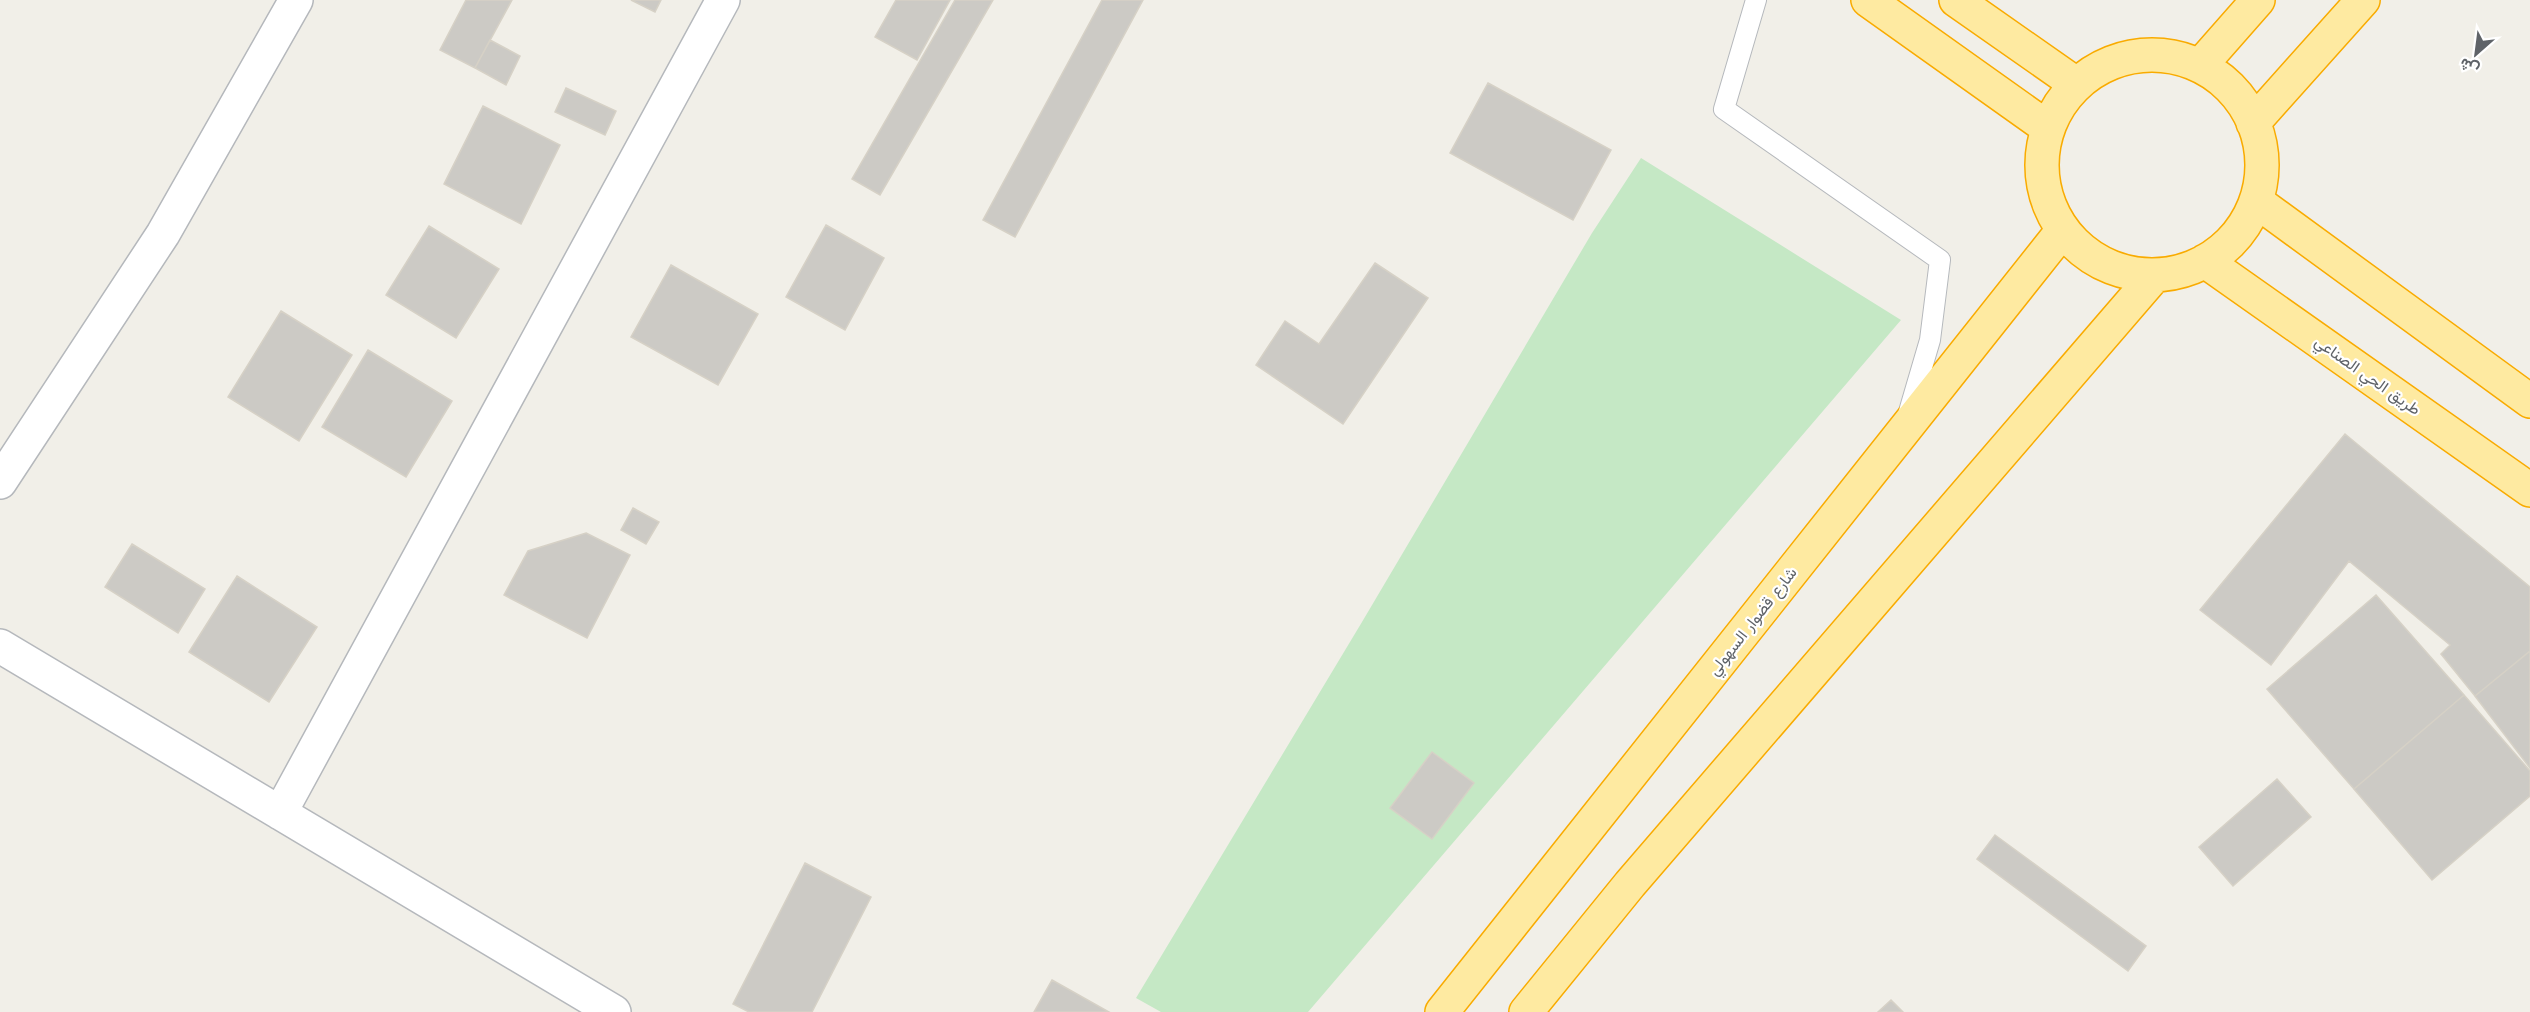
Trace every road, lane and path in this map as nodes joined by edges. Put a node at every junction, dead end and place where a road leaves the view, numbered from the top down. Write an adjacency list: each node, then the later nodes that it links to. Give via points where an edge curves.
1 (296, 0): 18 (street, via 163,234)
2 (723, 0): 22 (street)
3 (1756, 0): 17 (lane, via 1724,109 1940,261 1930,340)
4 (1868, 0): 11 (highway)
5 (1956, 0): 9 (highway)
6 (2258, 0): 8 (highway)
7 (2363, 0): 10 (highway)
8 (2200, 66): 9 (highway, via 2175,58 2139,56 2097,69); 10 (highway, via 2222,80)
9 (2076, 84): 11 (highway, via 2059,105)
10 (2253, 123): 12 (highway, via 2261,157)
11 (2048, 128): 13 (highway, via 2042,155 2043,181)
12 (2256, 201): 14 (highway, via 2244,225 2227,245); 16 (highway)
13 (2063, 230): 15 (highway, via 2103,264); 17 (highway, شارع قضوار السهولي)
14 (2205, 261): 15 (highway, via 2181,271); 20 (highway, طريق الحي الصناعي)
15 (2155, 274): 25 (highway, via 1630,884)
16 (2530, 401)
17 (1902, 432): 24 (highway, شارع قضوار السهولي)
18 (10, 442): 19 (street)
19 (0, 482)
20 (2530, 490)
21 (0, 646): 22 (street)
22 (279, 813): 23 (street)
23 (614, 1012)
24 (1442, 1012)
25 (1526, 1012)

